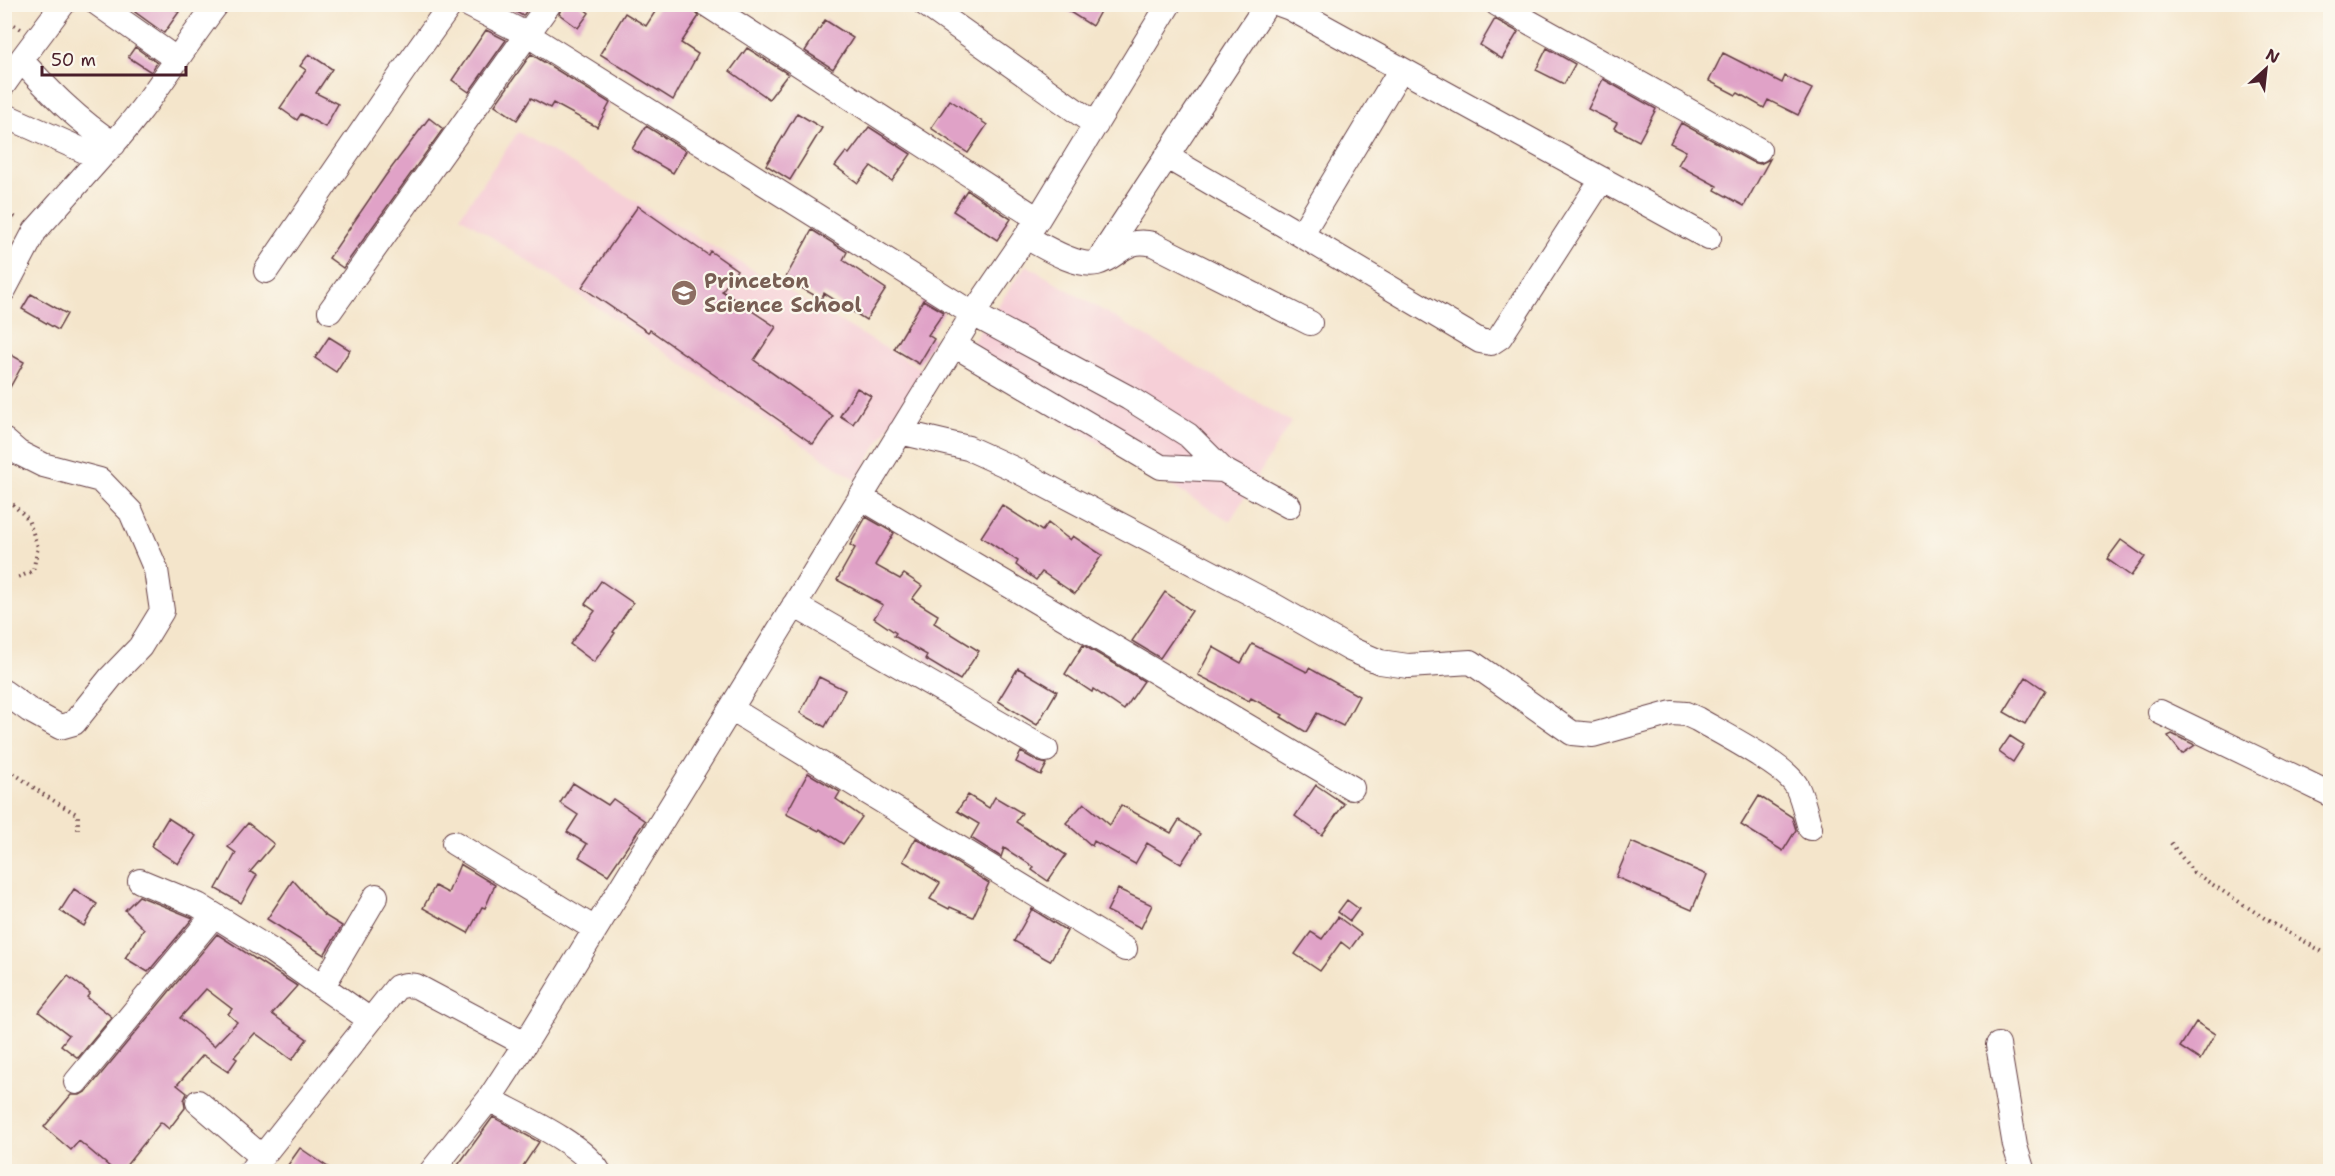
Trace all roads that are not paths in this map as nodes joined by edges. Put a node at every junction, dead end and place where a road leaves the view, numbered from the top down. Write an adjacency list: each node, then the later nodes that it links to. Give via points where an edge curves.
1 (63, 4): 15 (street)
2 (98, 4): 14 (street)
3 (217, 4): 14 (street)
4 (451, 4): 28 (street)
5 (467, 4): 13 (street)
6 (549, 4): 13 (street)
7 (706, 4): 24 (street)
8 (925, 4): 19 (street)
9 (1267, 4): 22 (street)
10 (1279, 4): 16 (street)
11 (1497, 4): 20 (street)
12 (1162, 7): 19 (street)
13 (528, 35): 30 (street); 31 (street)
14 (176, 59): 21 (street)
15 (21, 60): 17 (street); 21 (street, via 91,129)
16 (1401, 69): 23 (street); 25 (street)
17 (4, 84)
18 (4, 115): 21 (street)
19 (1096, 125): 24 (street)
20 (1759, 150)
21 (107, 151): 29 (street, via 35,231)
22 (1167, 157): 25 (street); 27 (street)
23 (1602, 179): 25 (street, via 1500,337 1491,343); 26 (street)
24 (1032, 228): 27 (street, via 1078,263); 31 (street)
25 (1301, 235)
26 (1709, 238)
27 (1097, 263): 32 (street, via 1128,245 1142,241 1153,244)
28 (266, 271)
29 (5, 290)
30 (330, 311)
31 (973, 314): 33 (street); 36 (street, via 1129,398 1188,435)
32 (1310, 323)
33 (954, 345): 34 (street); 36 (street, via 1161,467)
34 (900, 432): 37 (street); 46 (street, via 968,448 1012,468 1380,662 1408,666 1471,662 1572,733 1593,735 1672,713 1697,718 1791,779 1798,788)
35 (4, 441): 40 (street, via 43,465 100,480 131,512 156,570 162,610 140,647 74,723 60,727)
36 (1223, 470): 38 (street)
37 (860, 497): 39 (street); 44 (street)
38 (1289, 506)
39 (794, 605): 41 (street); 43 (street)
40 (4, 692)
41 (730, 709): 51 (street); 52 (street)
42 (2160, 712): 45 (street)
43 (1046, 750)
44 (1352, 788)
45 (2331, 794)
46 (1810, 828)
47 (454, 843): 51 (street)
48 (140, 881): 50 (street)
49 (376, 896): 53 (street)
50 (214, 915): 53 (street); 57 (street)
51 (595, 929): 55 (street)
52 (1125, 949)
53 (323, 987): 54 (street)
54 (370, 1020): 55 (street, via 397,987 416,986); 60 (street)
55 (525, 1044): 58 (street)
56 (1998, 1045): 63 (street, via 2014,1146)
57 (76, 1082)
58 (489, 1099): 61 (street); 62 (street, via 577,1147)
59 (198, 1102): 60 (street)
60 (255, 1164)
61 (431, 1172)
62 (599, 1172)
63 (2023, 1172)

